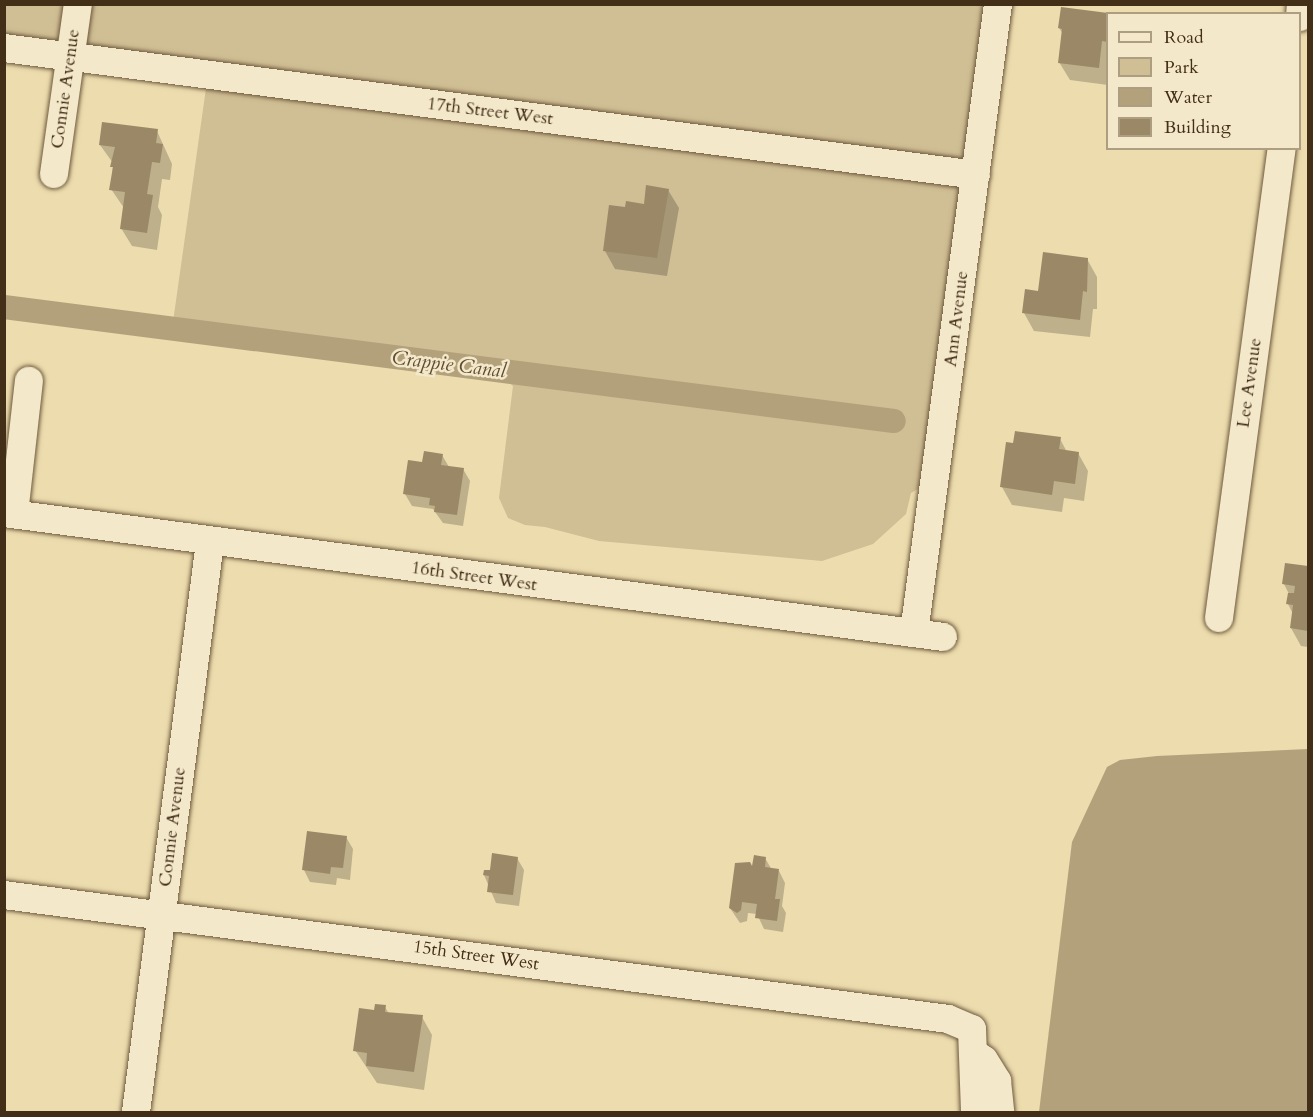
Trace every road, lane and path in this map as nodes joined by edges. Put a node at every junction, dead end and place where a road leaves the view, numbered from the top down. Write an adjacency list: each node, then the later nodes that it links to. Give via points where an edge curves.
1 (78, 4): 4 (street, Connie Avenue)
2 (998, 4): 7 (street, Ann Avenue)
3 (4, 48): 4 (street, 17th Street West)
4 (71, 57): 6 (street, Connie Avenue); 7 (street, 17th Street West)
5 (1282, 150): 11 (street, Lee Avenue)
6 (54, 174)
7 (976, 175): 12 (street, Ann Avenue)
8 (29, 381): 9 (street)
9 (9, 514): 10 (street, 16th Street West)
10 (210, 542): 12 (street, 16th Street West); 15 (street, Connie Avenue)
11 (1219, 618)
12 (914, 633): 13 (street, 16th Street West)
13 (943, 637)
14 (4, 895): 15 (street, 15th Street West)
15 (162, 914): 16 (street, 15th Street West, via 948,1019 972,1029); 17 (street, Connie Avenue)
16 (974, 1053): 18 (street); 19 (street, via 984,1060 997,1081)
17 (136, 1113)
18 (975, 1113)
19 (1000, 1113)

